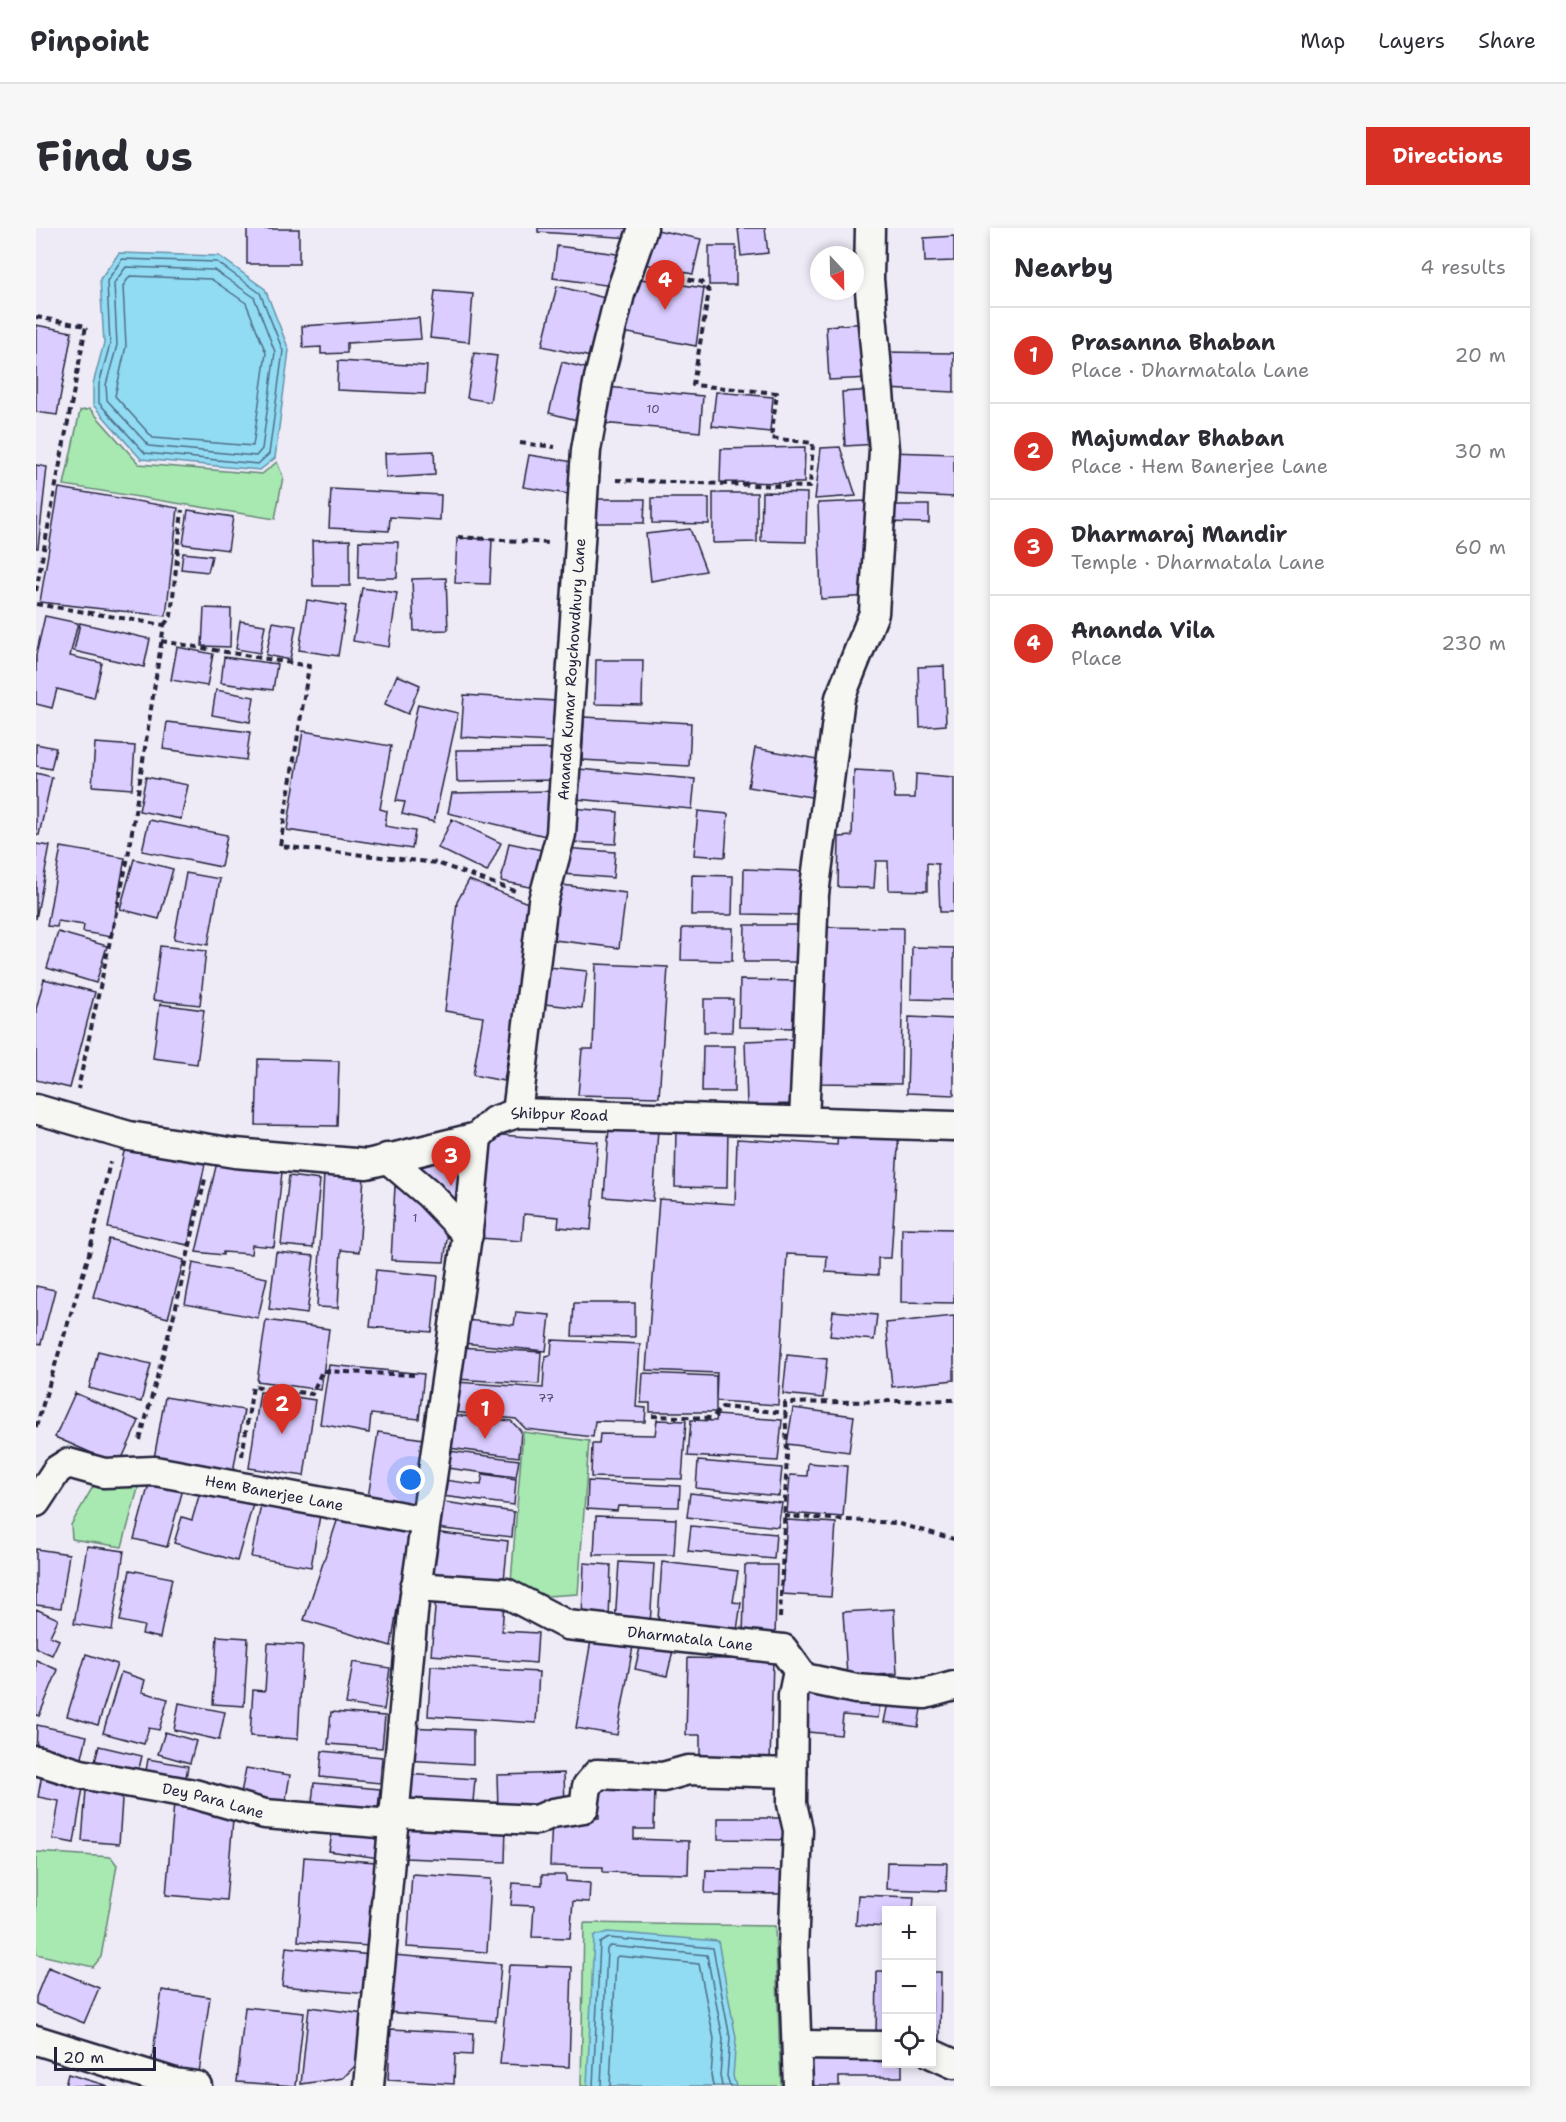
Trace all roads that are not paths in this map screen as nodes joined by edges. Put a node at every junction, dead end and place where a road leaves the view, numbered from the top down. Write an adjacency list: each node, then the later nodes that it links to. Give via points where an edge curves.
1 (643, 228): 4 (street, Ananda Kumar Roychowdhury Lane, via 599,378 586,450 561,834 543,901)
2 (870, 228): 5 (street, via 869,279 884,450 874,614 840,698 814,894)
3 (36, 1109): 8 (street, Shibpur Road, via 117,1132 211,1149 367,1164)
4 (516, 1113): 5 (street, Shibpur Road); 7 (street, Shibpur Road, via 494,1121)
5 (804, 1121): 6 (street, Shibpur Road)
6 (954, 1125)
7 (477, 1137): 8 (street, Shibpur Road); 9 (street)
8 (387, 1158): 9 (street)
9 (468, 1235): 11 (street)
10 (36, 1502): 11 (street, Hem Banerjee Lane, via 57,1470 68,1463 104,1473 155,1472)
11 (425, 1521): 12 (street)
12 (416, 1587): 13 (street, Dharmatala Lane, via 506,1593 567,1625 783,1649); 17 (street)
13 (798, 1671): 14 (street, via 804,1678 856,1689 925,1694); 16 (street, via 793,1695)
14 (954, 1686)
15 (36, 1760): 17 (street, Dey Para Lane, via 81,1773 194,1794 265,1814)
16 (792, 1773): 17 (street, Dey Para Lane, via 688,1770 663,1777 597,1774 587,1786 584,1809 553,1813 537,1820); 19 (street, via 792,1804 798,1830 793,1950)
17 (392, 1818): 23 (street)
18 (36, 2040): 24 (street, via 175,2083)
19 (797, 2045): 20 (street); 25 (street)
20 (882, 2046)
21 (936, 2056): 22 (street)
22 (954, 2064)
23 (364, 2084)
24 (197, 2086)
25 (798, 2086)

